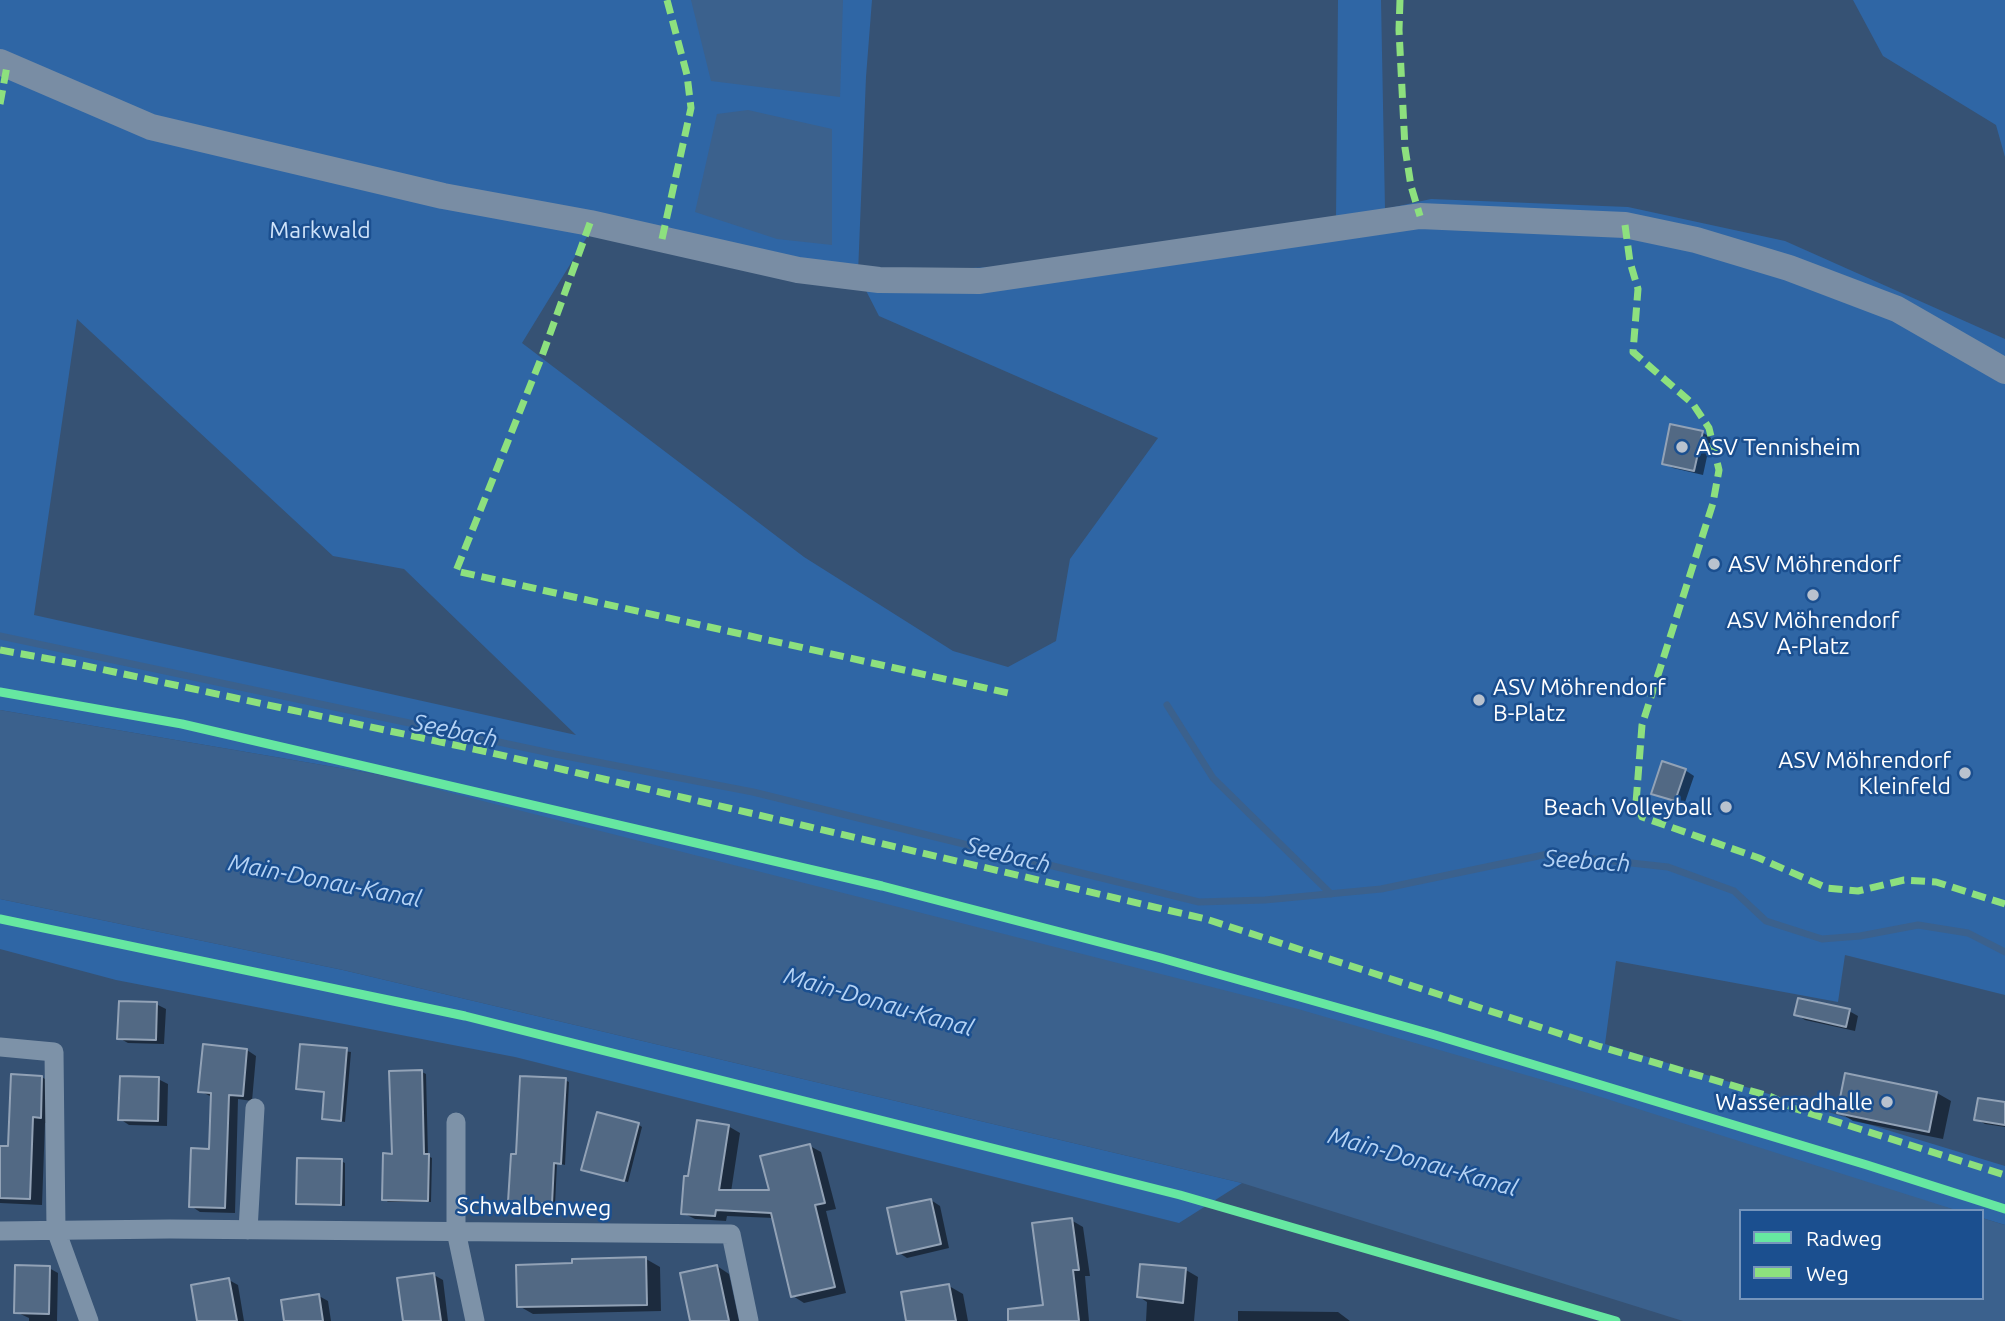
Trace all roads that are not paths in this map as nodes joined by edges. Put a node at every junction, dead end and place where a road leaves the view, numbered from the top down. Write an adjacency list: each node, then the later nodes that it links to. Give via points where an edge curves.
1 (0, 62): 2 (street, via 151,127 443,196 590,223 798,270 879,280 980,281 1420,216 1625,225 1789,268 1897,309)
2 (2005, 371)
3 (0, 1047): 6 (street, via 54,1052)
4 (255, 1108): 7 (street)
5 (456, 1122): 9 (street)
6 (56, 1230): 7 (street, Schwalbenweg); 8 (street, Schwalbenweg); 10 (street)
7 (248, 1230): 9 (street, Schwalbenweg)
8 (0, 1231)
9 (456, 1231): 11 (street); 12 (street, Schwalbenweg, via 731,1234)
10 (89, 1321)
11 (475, 1321)
12 (749, 1321)

